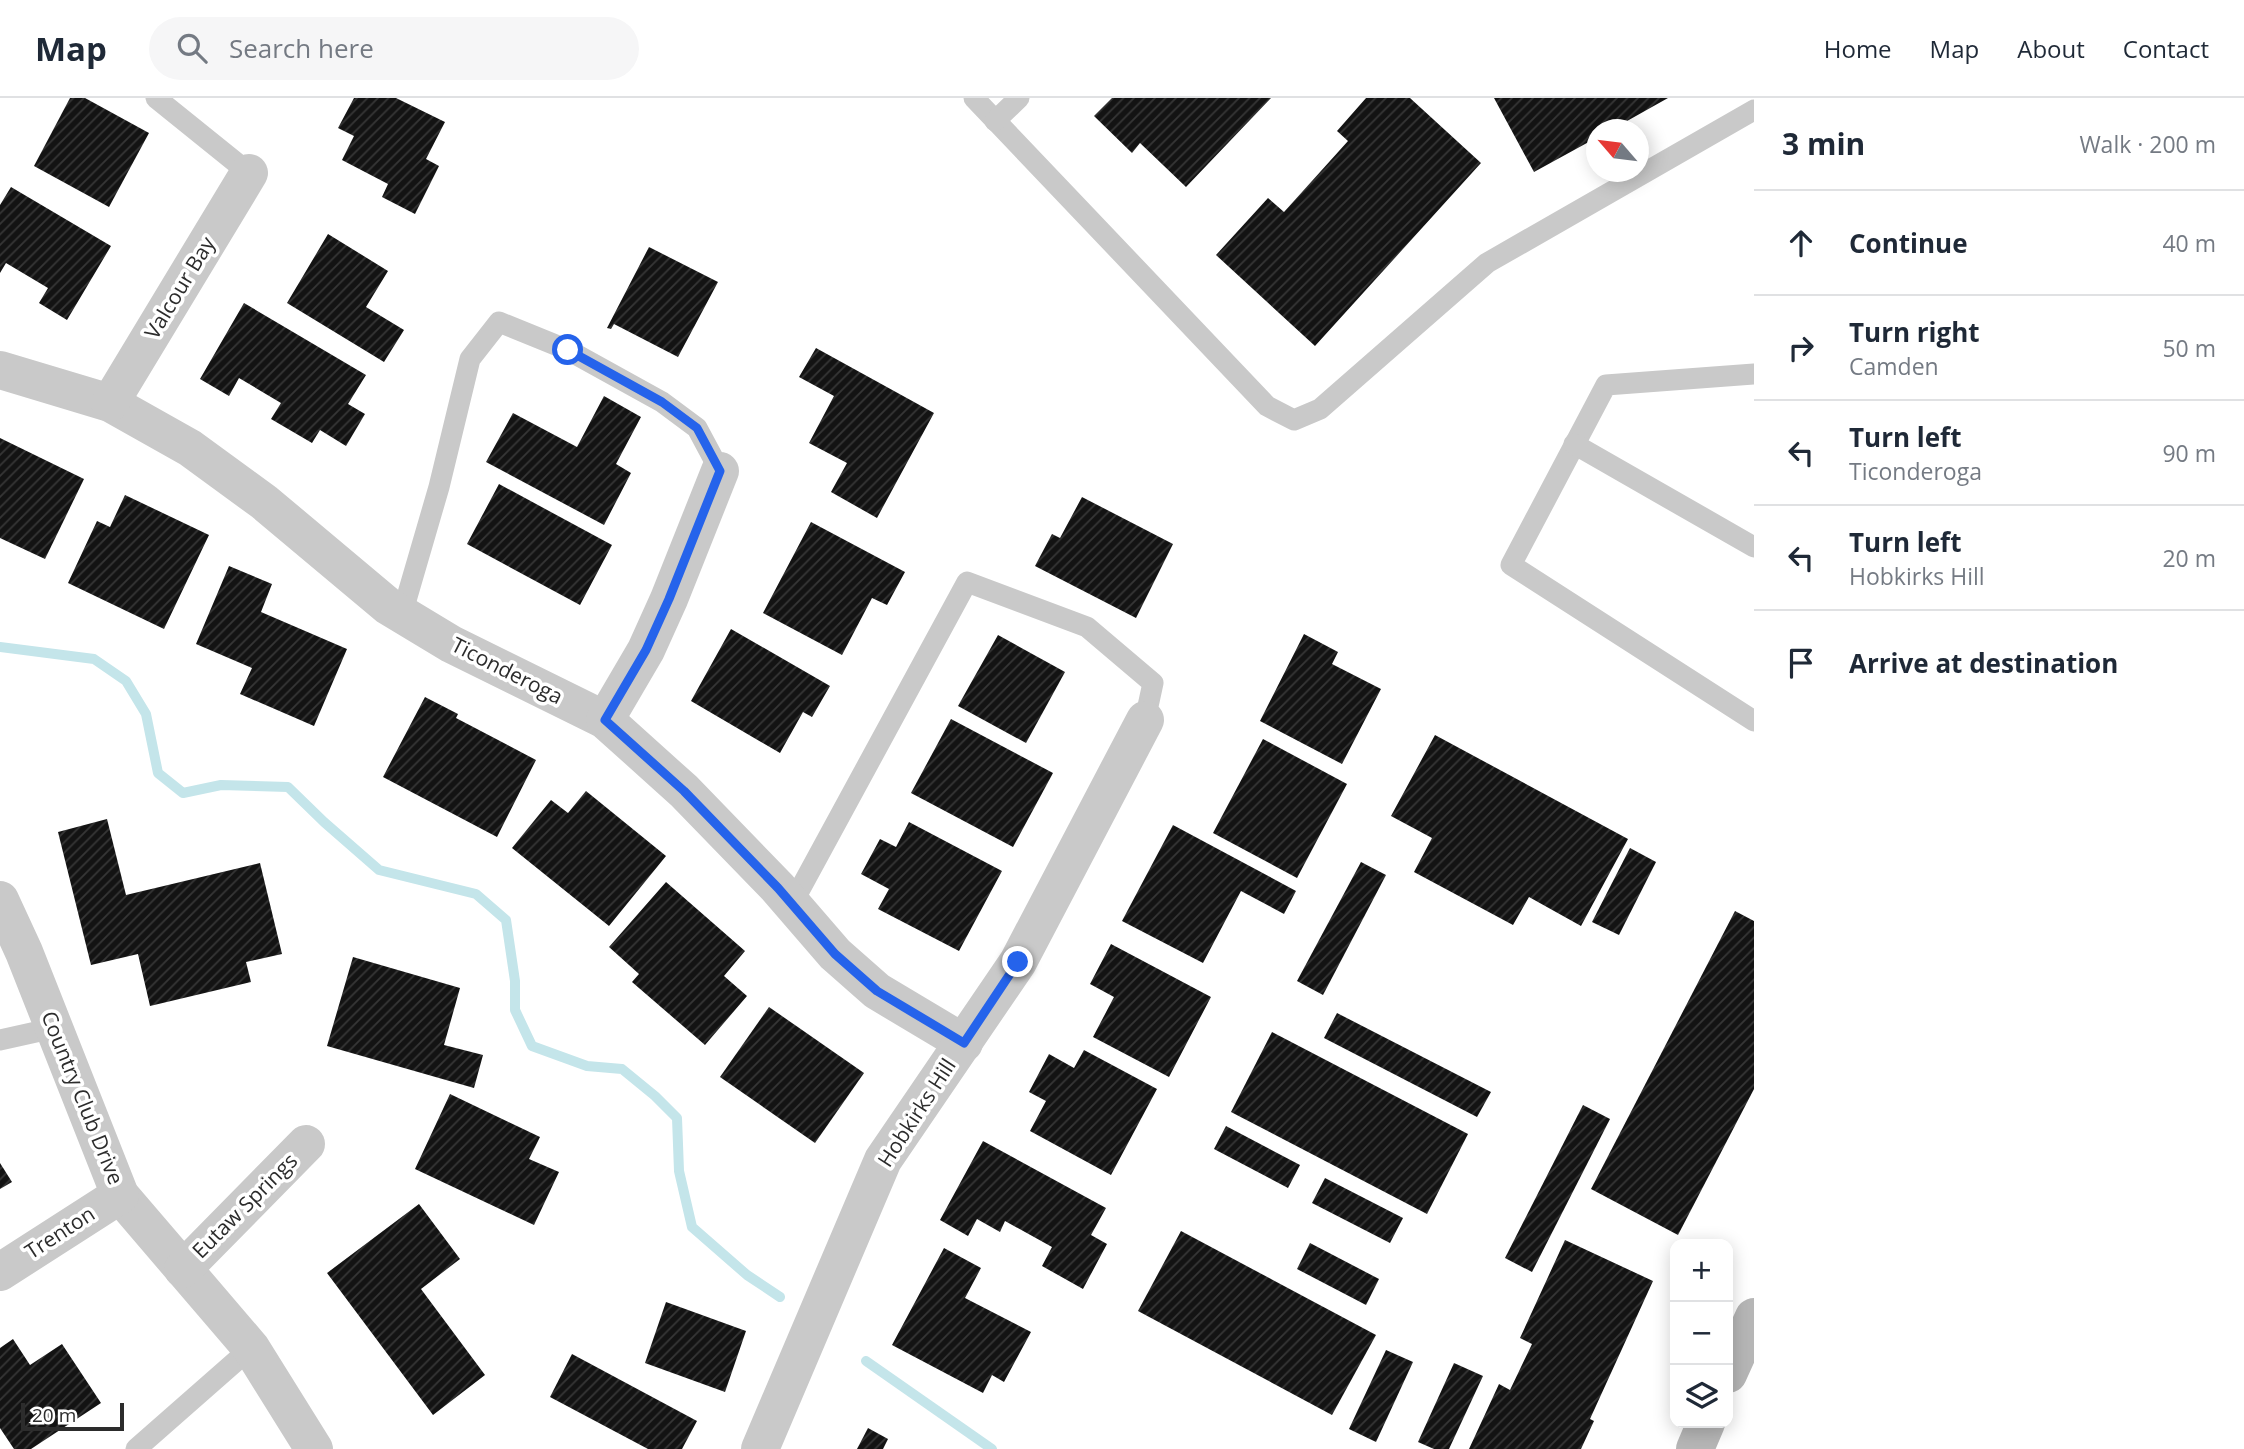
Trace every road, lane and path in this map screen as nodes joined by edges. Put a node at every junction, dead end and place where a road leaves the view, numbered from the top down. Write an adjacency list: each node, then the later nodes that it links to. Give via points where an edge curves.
1 (156, 98): 6 (lane)
2 (974, 98): 5 (lane)
3 (1019, 98): 5 (lane)
4 (1754, 110): 5 (lane, via 1488,263 1320,409 1293,420 1267,405)
5 (995, 121)
6 (249, 173): 9 (street, Valcour Bay)
7 (0, 370): 9 (street, Ticonderoga)
8 (1754, 374): 10 (lane, via 1606,385)
9 (110, 404): 13 (street, Ticonderoga, via 190,448)
10 (1574, 444): 12 (lane); 16 (lane, via 1510,565)
11 (720, 471): 13 (lane, via 697,428 662,402 568,350 499,322 470,359); 14 (street, via 646,650)
12 (1754, 547)
13 (402, 614): 14 (street, Ticonderoga, via 451,644)
14 (605, 720): 18 (street, Ticonderoga, via 684,791)
15 (1145, 720): 18 (lane, via 1153,683 1087,627 967,582); 21 (street, Hobkirks Hill, via 1018,962)
16 (1754, 721)
17 (0, 900): 19 (street, Country Club Drive)
18 (792, 904): 21 (street, Ticonderoga, via 835,954 877,991)
19 (54, 1028): 20 (lane); 23 (street, Country Club Drive)
20 (0, 1040)
21 (964, 1043): 32 (street, Hobkirks Hill, via 883,1160)
22 (306, 1144): 24 (street, Eutaw Springs)
23 (120, 1195): 24 (street, Country Club Drive); 25 (street, Trenton)
24 (183, 1269): 27 (street, Country Club Drive)
25 (0, 1272)
26 (1754, 1317): 28 (street)
27 (251, 1348): 30 (lane); 31 (street, Country Club Drive)
28 (1732, 1365)
29 (1704, 1428): 33 (street)
30 (136, 1449)
31 (314, 1449)
32 (760, 1449)
33 (1695, 1449)

